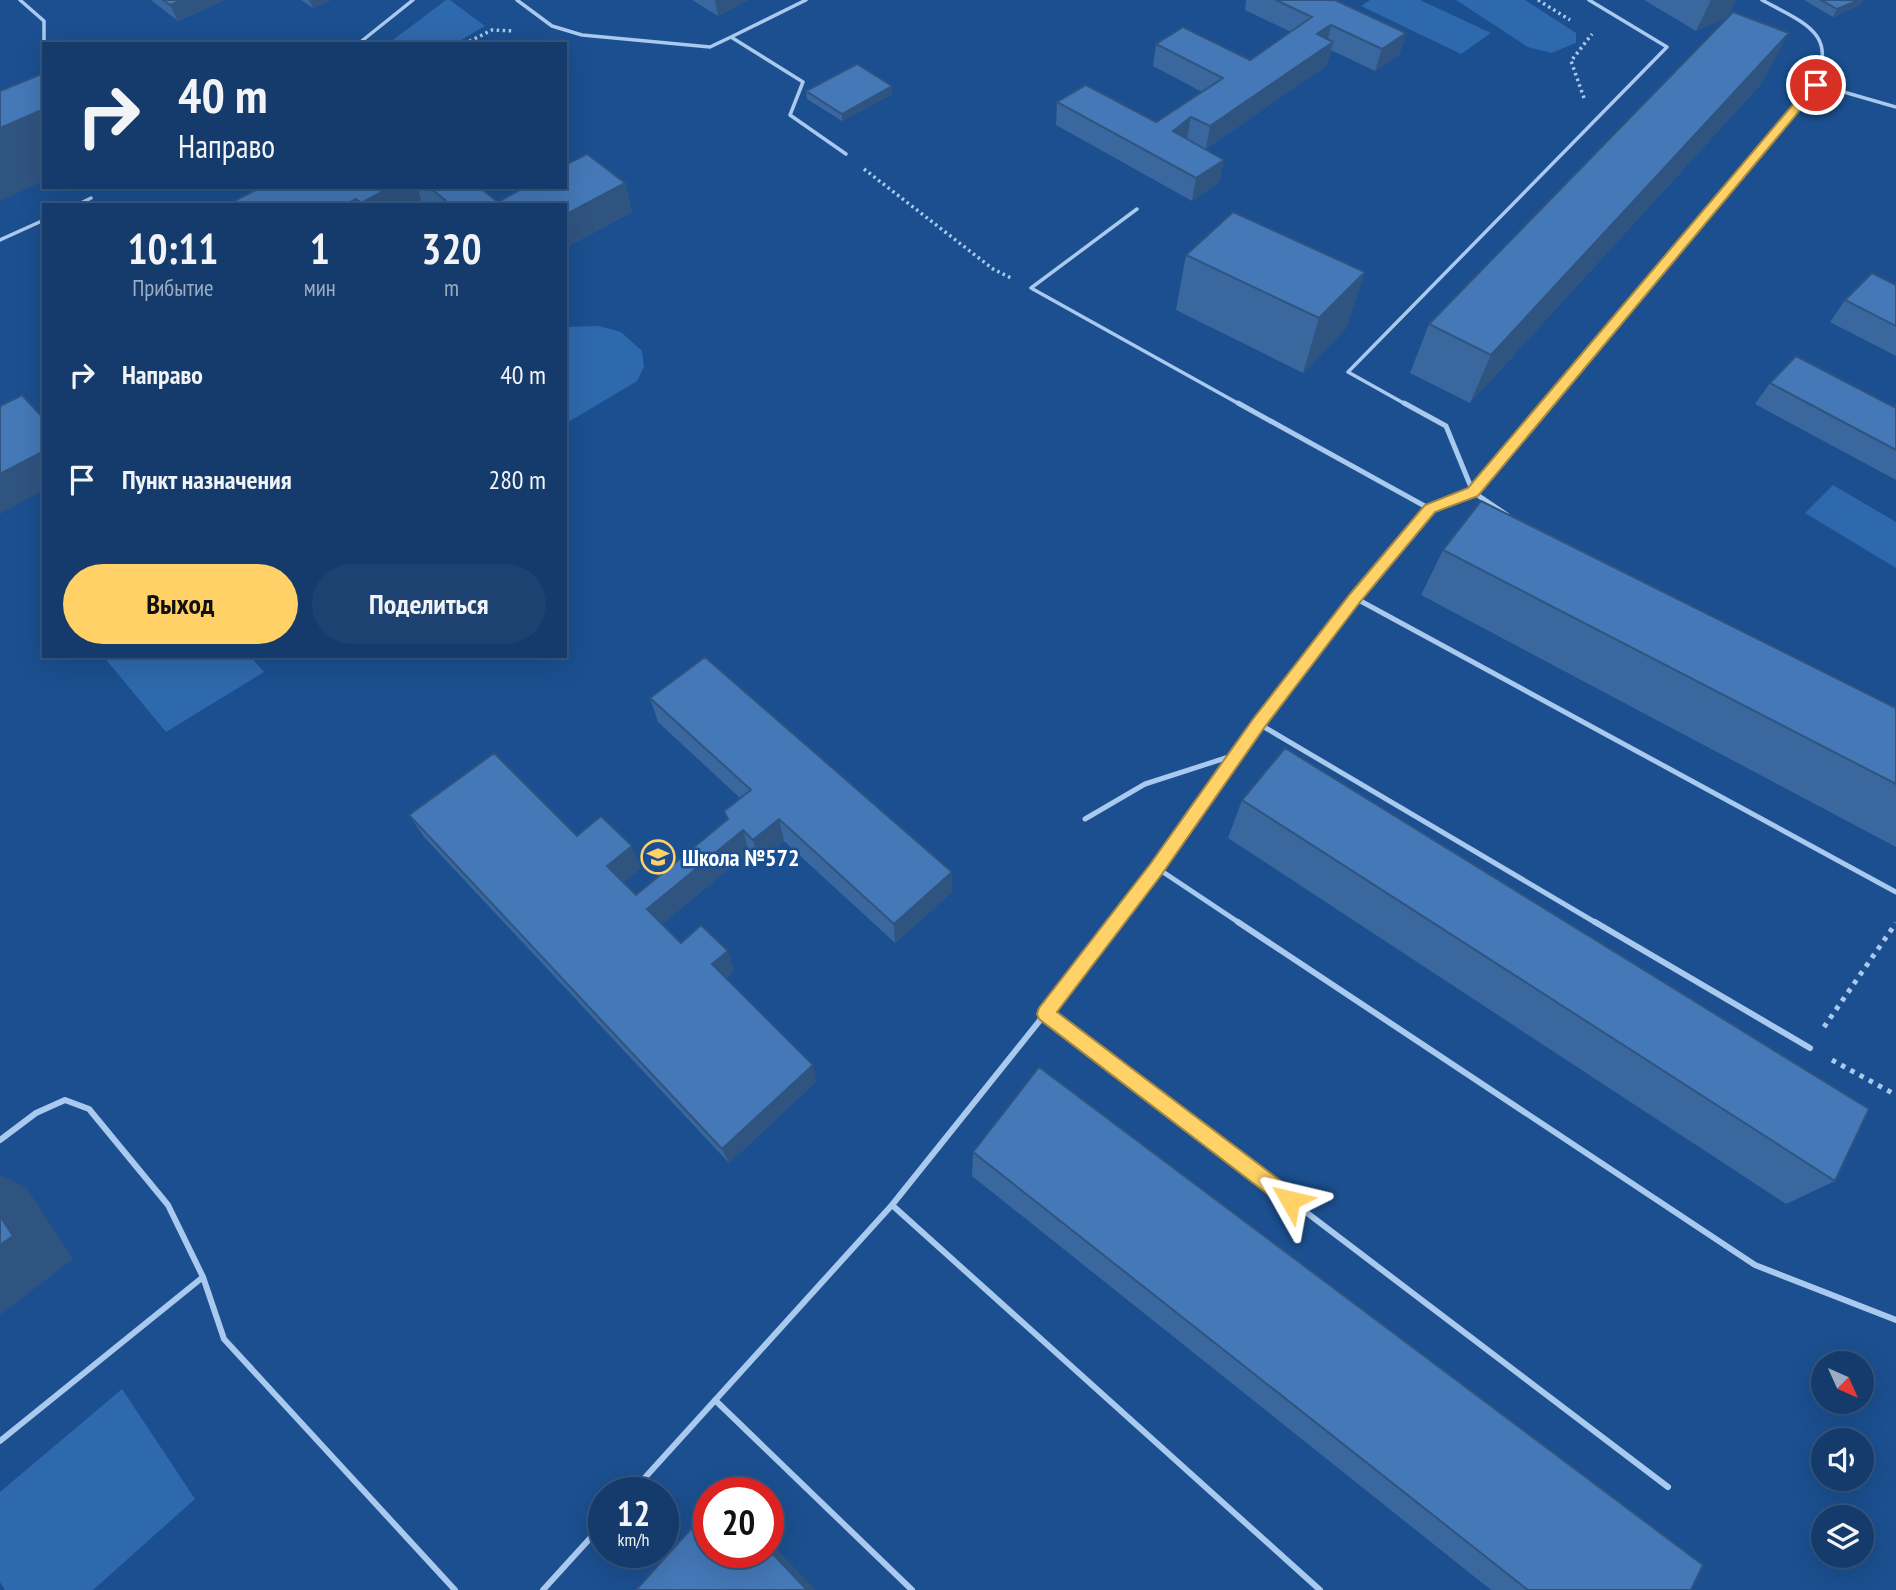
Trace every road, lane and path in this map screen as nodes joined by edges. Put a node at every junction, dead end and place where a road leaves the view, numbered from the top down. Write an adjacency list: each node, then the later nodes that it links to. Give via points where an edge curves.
1 (20, 0): 12 (lane, via 44,21)
2 (412, 0): 13 (lane)
3 (517, 0): 9 (lane)
4 (806, 0): 11 (lane)
5 (1538, 0): 8 (path)
6 (1590, 0): 17 (lane, via 1667,47)
7 (1762, 0): 15 (lane, via 1814,30 1824,50 1825,69)
8 (1572, 21)
9 (552, 26): 11 (lane, via 582,35 710,47); 14 (path, via 539,32 492,30)
10 (1583, 28): 17 (path, via 1594,35 1571,61)
11 (731, 37): 18 (lane, via 803,82 790,115)
12 (44, 42)
13 (360, 42)
14 (468, 42)
15 (1816, 85): 16 (lane); 25 (lane)
16 (1896, 107)
17 (1592, 124): 25 (lane, via 1348,372 1446,426)
18 (846, 154): 24 (path, via 993,269)
19 (91, 198): 20 (lane)
20 (81, 203)
21 (1138, 209): 24 (lane)
22 (42, 221): 23 (lane)
23 (0, 240)
24 (1031, 288): 26 (lane)
25 (1473, 492): 26 (lane); 27 (lane)
26 (1430, 509): 28 (lane)
27 (1513, 519)
28 (1355, 598): 29 (lane); 33 (lane)
29 (1258, 724): 30 (lane); 36 (lane)
30 (1238, 754): 31 (lane, via 1145,784); 32 (lane)
31 (1085, 819)
32 (1157, 868): 35 (lane); 41 (lane, via 1755,1265)
33 (1896, 892)
34 (1896, 923): 36 (path)
35 (1045, 1014): 39 (lane); 45 (lane)
36 (1810, 1048): 37 (path)
37 (1896, 1095)
38 (0, 1140): 40 (lane, via 36,1113 65,1100 89,1109 168,1205)
39 (891, 1205): 42 (lane); 50 (lane)
40 (202, 1277): 43 (lane); 47 (lane, via 224,1339)
41 (1896, 1320)
42 (715, 1400): 44 (lane); 49 (lane)
43 (0, 1441)
44 (645, 1477)
45 (1668, 1488)
46 (588, 1541): 48 (lane)
47 (456, 1590)
48 (543, 1590)
49 (912, 1590)
50 (1320, 1590)

